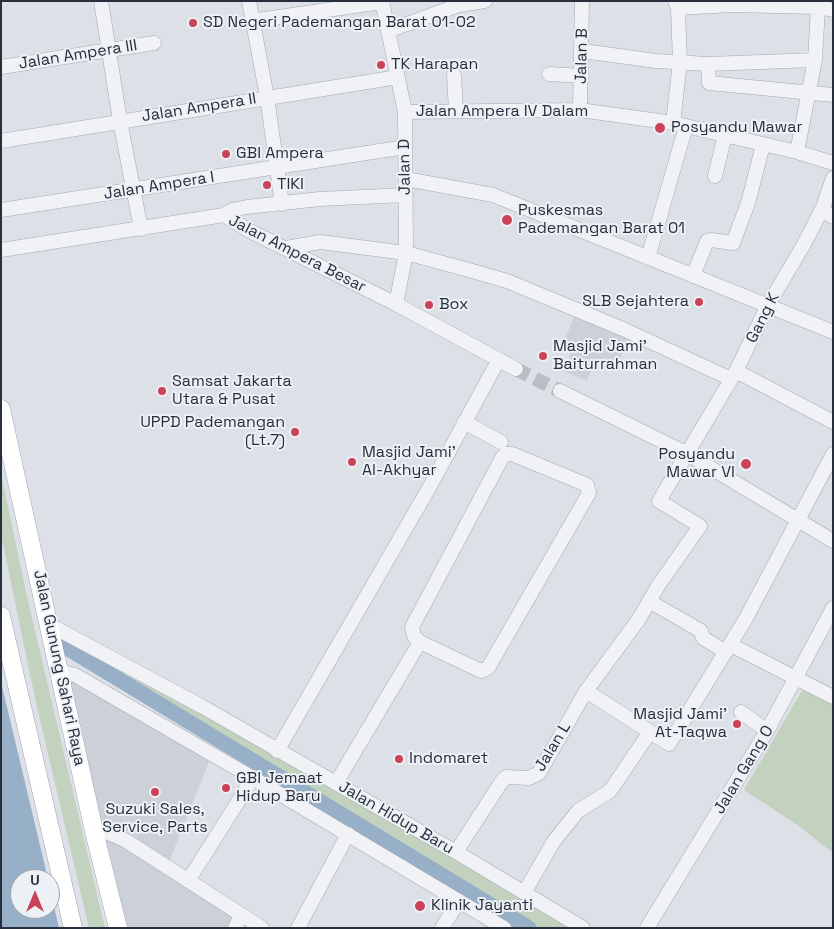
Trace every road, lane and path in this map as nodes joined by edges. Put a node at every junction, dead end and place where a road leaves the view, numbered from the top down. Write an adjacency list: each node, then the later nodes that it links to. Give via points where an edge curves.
1 (101, 1): 13 (street)
2 (249, 1): 10 (street)
3 (485, 1): 6 (street)
4 (582, 1): 14 (street, Jalan B)
5 (382, 2): 10 (street); 11 (street, Jalan D)
6 (458, 3): 11 (street)
7 (677, 4): 8 (street); 16 (street)
8 (817, 4): 9 (street); 15 (street)
9 (833, 10)
10 (251, 21): 25 (street)
11 (388, 31): 22 (street, Jalan D)
12 (154, 43): 13 (street, Jalan Ampera III)
13 (108, 50): 18 (street, Jalan Ampera III); 29 (street)
14 (583, 51): 16 (street); 21 (street, Jalan B)
15 (815, 60): 17 (street); 23 (street)
16 (680, 62): 17 (street); 30 (street)
17 (708, 64): 23 (street, via 709,83)
18 (1, 67)
19 (549, 74): 21 (street)
20 (454, 75): 27 (street)
21 (582, 76): 26 (street, Jalan B)
22 (398, 77): 25 (street, Jalan Ampera II); 28 (street, Jalan D)
23 (810, 91): 24 (street); 35 (street)
24 (833, 95)
25 (268, 97): 29 (street, Jalan Ampera II); 37 (street)
26 (580, 110): 27 (street, Jalan Ampera IV Dalam); 30 (street, Jalan Ampera IV Dalam)
27 (456, 111): 28 (street, Jalan Ampera IV Dalam)
28 (405, 112): 34 (street, Jalan D)
29 (120, 121): 32 (street, Jalan Ampera II); 41 (street)
30 (679, 125): 31 (street, Jalan Ampera IV Dalam); 51 (street)
31 (725, 135): 33 (street, Jalan Ampera IV Dalam); 38 (street)
32 (1, 141)
33 (763, 145): 35 (street, Jalan Ampera IV Dalam); 52 (street, via 733,244 707,241)
34 (405, 147): 37 (street, Jalan Ampera I); 40 (street, Jalan D)
35 (797, 152): 36 (street, Jalan Ampera IV Dalam)
36 (833, 163)
37 (276, 167): 41 (street, Jalan Ampera I); 43 (street)
38 (715, 176)
39 (833, 178): 45 (street, Gang K)
40 (406, 179): 42 (street, Jalan D); 51 (street, via 493,195)
41 (134, 190): 44 (street, Jalan Ampera I); 47 (street)
42 (406, 195): 43 (street); 50 (street, Jalan D)
43 (282, 204): 46 (street, via 232,210)
44 (1, 210)
45 (827, 214): 54 (street, Gang K, via 803,246)
46 (224, 215): 47 (street, Jalan Ampera Besar); 48 (street, Jalan Ampera Besar)
47 (141, 229): 49 (street, Jalan Ampera Besar)
48 (286, 248): 50 (street, via 320,242); 53 (street, Jalan Ampera Besar)
49 (1, 250)
50 (406, 253): 53 (street, Jalan D); 58 (street, via 507,281)
51 (648, 258): 52 (street)
52 (693, 276): 54 (street)
53 (396, 304): 56 (street, Jalan Ampera Besar)
54 (768, 305): 55 (street); 58 (street, Gang K)
55 (833, 332)
56 (498, 361): 57 (street, Jalan Ampera Besar); 61 (street)
57 (516, 369)
58 (734, 375): 62 (street); 64 (street, Gang K)
59 (560, 391): 64 (street)
60 (1, 408): 71 (main road, Jalan Gunung Sahari Raya)
61 (464, 422): 63 (street); 81 (street)
62 (833, 422)
63 (501, 442)
64 (686, 453): 66 (street); 68 (street, Gang K, via 659,501 700,526)
65 (831, 464): 66 (street, via 810,494)
66 (798, 522): 67 (street); 73 (street)
67 (833, 541)
68 (649, 601): 73 (street, via 701,631 703,638); 76 (street)
69 (833, 608): 75 (street, Jalan Gang O)
70 (1, 616): 91 (main road)
71 (50, 625): 74 (main road, Jalan Gunung Sahari Raya); 81 (street, Jalan Hidup Baru)
72 (420, 642): 72 (street, via 412,627 506,454 587,485 589,493 488,668 481,671); 83 (street)
73 (728, 648): 75 (street); 79 (street, via 669,744)
74 (59, 671): 82 (street, via 75,675); 84 (main road, Jalan Gunung Sahari Raya)
75 (797, 678): 77 (street); 80 (street, Jalan Gang O)
76 (586, 691): 79 (street); 86 (street, Jalan L, via 539,773 529,778 506,777)
77 (833, 697)
78 (741, 712): 80 (street)
79 (650, 732): 88 (street, via 610,790 572,818 554,841)
80 (767, 732): 99 (street, Jalan Gang O)
81 (277, 750): 83 (street, Jalan Hidup Baru)
82 (253, 778): 85 (street); 87 (street)
83 (336, 783): 86 (street, Jalan Hidup Baru)
84 (94, 831): 87 (street, via 125,840); 92 (main road, Jalan Gunung Sahari Raya)
85 (348, 834): 89 (street); 95 (street)
86 (456, 852): 88 (street, Jalan Hidup Baru)
87 (188, 880): 90 (street)
88 (524, 893): 98 (street, Jalan Hidup Baru)
89 (459, 900): 96 (street); 97 (street)
90 (241, 915): 93 (street); 94 (street)
91 (73, 928)
92 (118, 928)
93 (235, 928)
94 (262, 928)
95 (298, 928)
96 (442, 928)
97 (504, 928)
98 (583, 928)
99 (647, 928)

